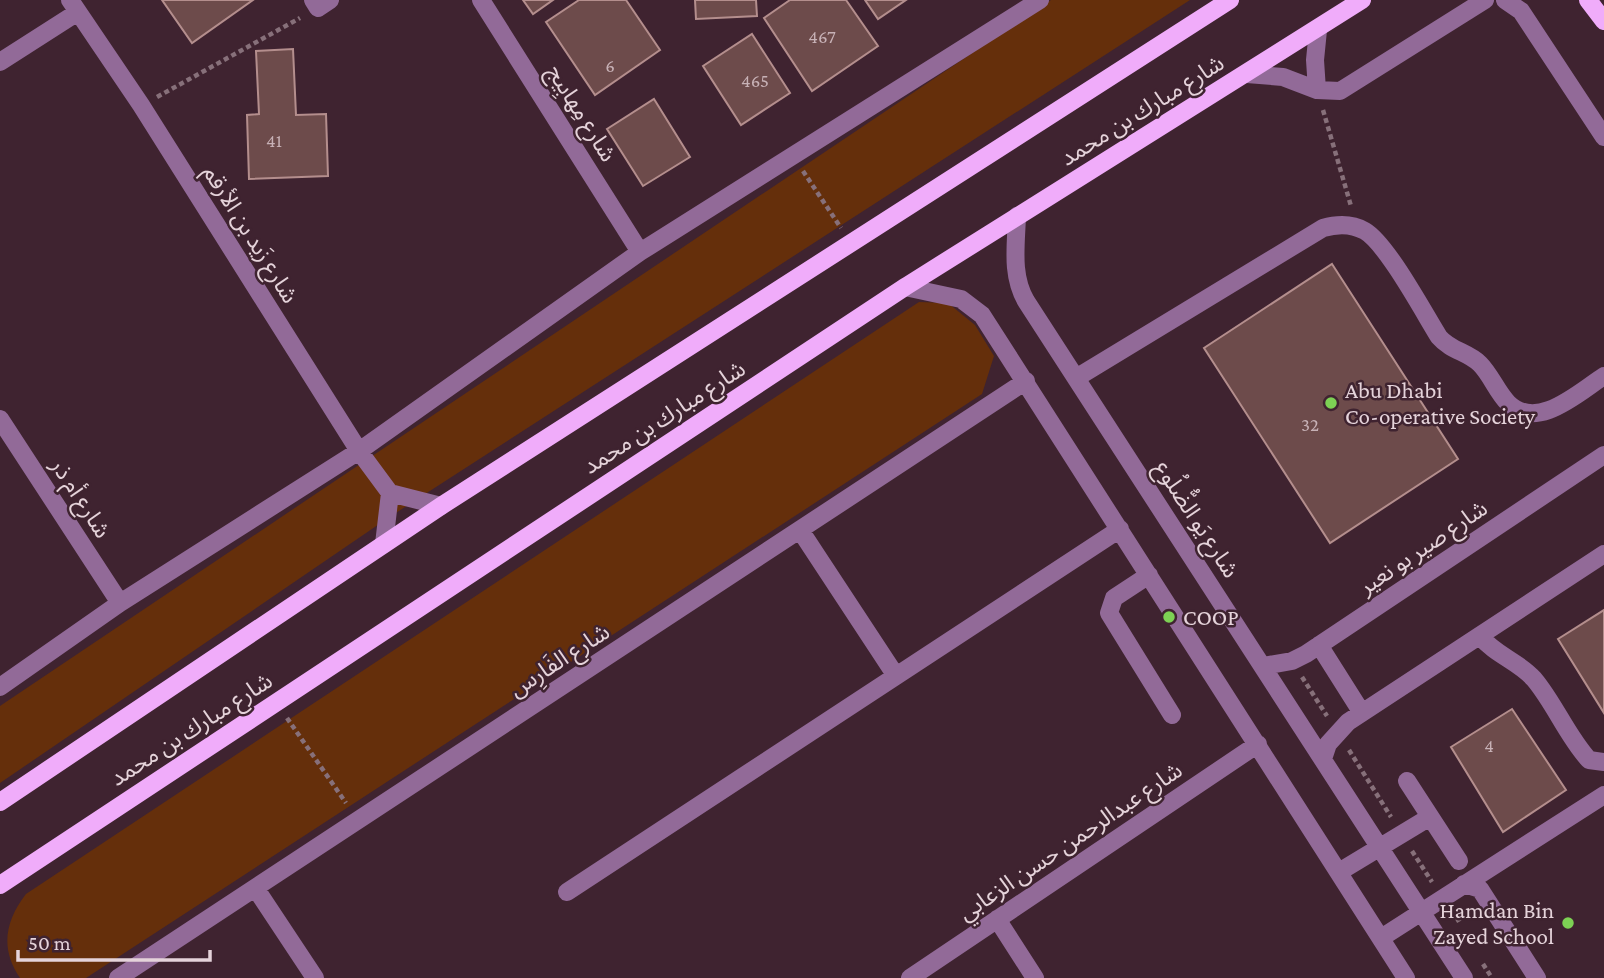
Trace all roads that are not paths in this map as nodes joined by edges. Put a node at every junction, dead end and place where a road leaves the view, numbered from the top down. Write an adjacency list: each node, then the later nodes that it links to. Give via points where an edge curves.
1 (481, 0): 16 (street, شارع مِهابِيج)
2 (1230, 0): 25 (main road, شارع مبارك بن محمد)
3 (1362, 0): 10 (main road, شارع مبارك بن محمد)
4 (1485, 0): 13 (street, via 1351,86 1340,91)
5 (1505, 0): 14 (street, via 1521,11)
6 (1588, 0): 9 (main road)
7 (1034, 2): 16 (street)
8 (74, 6): 11 (street); 22 (street, شارع زَيد بن الأرقم)
9 (1604, 21)
10 (1318, 30): 12 (main road, شارع مبارك بن محمد); 13 (street)
11 (0, 62)
12 (1247, 74): 13 (street, via 1283,77); 15 (main road, شارع مبارك بن محمد)
13 (1317, 90)
14 (1604, 137)
15 (1017, 216): 17 (main road, شارع مبارك بن محمد); 19 (street, شارع يَو الضُّلُوع, via 1016,280)
16 (640, 252): 22 (street)
17 (905, 287): 20 (street, via 946,294 973,306); 50 (main road, شارع مبارك بن محمد)
18 (1604, 376): 19 (street, via 1550,410 1534,414 1516,409 1480,364 1446,345 1376,240 1346,225 1323,228)
19 (1076, 378): 34 (street, شارع يَو الضُّلُوع)
20 (1026, 381): 26 (street); 27 (street, شارع الفَارِس)
21 (0, 419): 31 (street, شارع أم ذر)
22 (359, 451): 24 (street, شارع زَيد بن الأرقم); 31 (street)
23 (1604, 455): 33 (street, شارع صير بو نعير)
24 (390, 493): 25 (street); 28 (street)
25 (441, 506): 28 (main road, شارع مبارك بن محمد)
26 (1120, 529): 30 (street); 35 (street)
27 (800, 530): 35 (street); 51 (street, شارع الفَارِس)
28 (384, 544): 44 (main road, شارع مبارك بن محمد)
29 (1604, 554): 32 (street)
30 (1149, 575): 38 (street, via 1114,598 1109,612); 39 (street)
31 (120, 603): 36 (street)
32 (1480, 636): 37 (street); 41 (street, via 1489,648 1528,673 1589,760)
33 (1319, 645): 34 (street, شارع صير بو نعير, via 1292,661); 37 (street)
34 (1263, 666): 40 (street, شارع يَو الضُّلُوع)
35 (896, 676): 52 (street)
36 (0, 687)
37 (1362, 713): 40 (street, via 1337,732)
38 (1172, 715)
39 (1258, 744): 48 (street); 54 (street, شارع عبدالرحمن حسن الزعابي)
40 (1323, 759): 46 (street, شارع يَو الضُّلُوع)
41 (1604, 762)
42 (1407, 781): 45 (street)
43 (1604, 795): 49 (street)
44 (0, 802)
45 (1430, 817): 46 (street); 47 (street)
46 (1380, 847): 48 (street); 53 (street, شارع يَو الضُّلُوع)
47 (1459, 861)
48 (1339, 872): 55 (street)
49 (1464, 884): 53 (street); 62 (street, via 1480,889)
50 (1, 886)
51 (256, 889): 56 (street, شارع الفَارِس); 57 (street)
52 (566, 892)
53 (1421, 911): 55 (street); 61 (street, شارع يَو الضُّلُوع)
54 (997, 919): 58 (street, شارع عبدالرحمن حسن الزعابي); 59 (street)
55 (1381, 938): 60 (street)
56 (118, 978)
57 (316, 978)
58 (909, 978)
59 (1035, 978)
60 (1406, 978)
61 (1464, 978)
62 (1538, 978)

